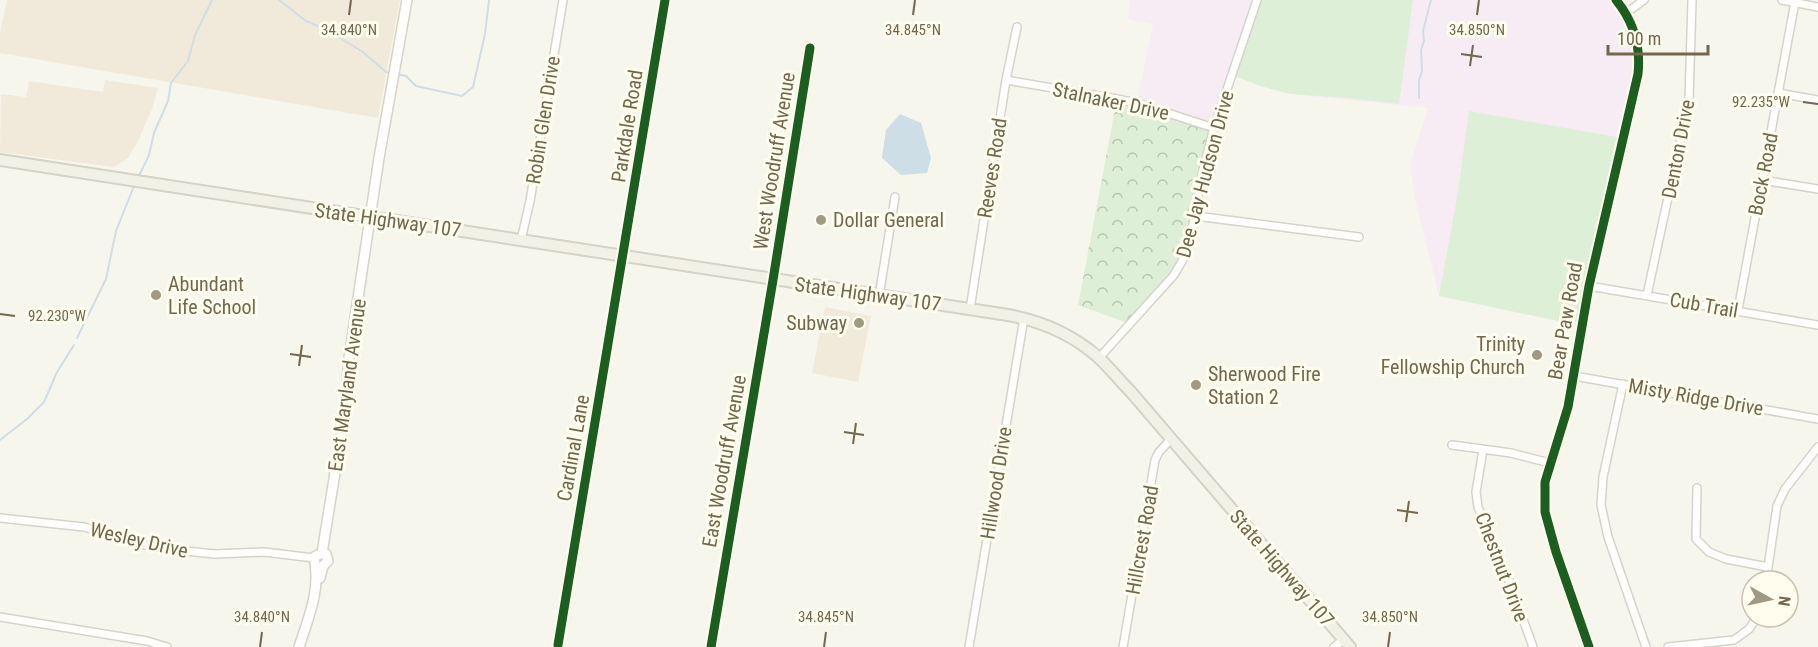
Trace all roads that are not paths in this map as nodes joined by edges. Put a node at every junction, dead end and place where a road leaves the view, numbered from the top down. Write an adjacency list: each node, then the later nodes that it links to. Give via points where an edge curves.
1 (407, 0): 23 (street, East Maryland Avenue)
2 (563, 0): 25 (street, Robin Glen Drive)
3 (665, 0): 26 (street, Parkdale Road)
4 (1257, 0): 17 (street, Dee Jay Hudson Drive)
5 (1616, 0): 11 (street, Bear Paw Road)
6 (1644, 0): 11 (street)
7 (1692, 0): 29 (street, Denton Drive, via 1689,100)
8 (1782, 0): 9 (street)
9 (1795, 3): 10 (street); 15 (street, Bock Road)
10 (1818, 7)
11 (1626, 13): 28 (street, Bear Paw Road, via 1639,52 1638,74)
12 (1017, 27): 14 (street, Reeves Road)
13 (810, 48): 27 (street, West Woodruff Avenue)
14 (1006, 81): 17 (street, Stalnaker Drive, via 1137,103); 31 (street, Reeves Road)
15 (1778, 93): 16 (street); 19 (street, Bock Road)
16 (1818, 100)
17 (1214, 128): 22 (street, Dee Jay Hudson Drive)
18 (0, 160): 23 (main road, State Highway 107)
19 (1762, 180): 20 (street); 32 (street, Bock Road)
20 (1818, 189)
21 (895, 197): 30 (street)
22 (1196, 216): 24 (street); 35 (street, Dee Jay Hudson Drive, via 1188,251 1174,275)
23 (371, 218): 25 (main road, State Highway 107); 46 (street, East Maryland Avenue, via 344,417)
24 (1359, 237)
25 (521, 240): 26 (main road, State Highway 107)
26 (623, 257): 27 (main road, State Highway 107); 52 (street, Cardinal Lane)
27 (773, 280): 30 (main road, State Highway 107); 55 (street, East Woodruff Avenue)
28 (1589, 286): 29 (street, Cub Trail); 36 (street, Bear Paw Road)
29 (1647, 295): 32 (street, Cub Trail)
30 (879, 296): 31 (main road, State Highway 107)
31 (970, 309): 33 (main road, State Highway 107)
32 (1738, 310): 34 (street, Cub Trail)
33 (1024, 318): 35 (main road, State Highway 107, via 1069,337); 56 (street, Hillwood Drive)
34 (1818, 325)
35 (1099, 358): 39 (main road, State Highway 107)
36 (1574, 376): 37 (street, Misty Ridge Drive); 43 (street, Bear Paw Road, via 1564,424)
37 (1623, 384): 38 (street, Misty Ridge Drive); 61 (street, via 1602,477 1601,505)
38 (1818, 418)
39 (1171, 439): 50 (main road, State Highway 107); 57 (street, Hillcrest Road, via 1155,460)
40 (1452, 445): 42 (street)
41 (1818, 447): 47 (street, via 1785,489 1777,507)
42 (1483, 450): 43 (street); 59 (street, Chestnut Drive, via 1476,492 1478,507)
43 (1550, 463): 60 (street, Bear Paw Road, via 1544,492 1548,527)
44 (1697, 488): 47 (street, via 1696,539 1709,552 1726,559)
45 (0, 518): 46 (street, Wesley Drive, via 84,527 176,551 264,552)
46 (319, 560): 54 (street, East Maryland Avenue, via 314,602)
47 (1768, 567)
48 (0, 617): 53 (street)
49 (1749, 629): 51 (street)
50 (1347, 643): 58 (street)
51 (1736, 644): 62 (street)
52 (558, 645)
53 (167, 647)
54 (299, 647)
55 (711, 647)
56 (969, 647)
57 (1123, 647)
58 (1334, 647)
59 (1533, 647)
60 (1590, 647)
61 (1646, 647)
62 (1668, 647)

